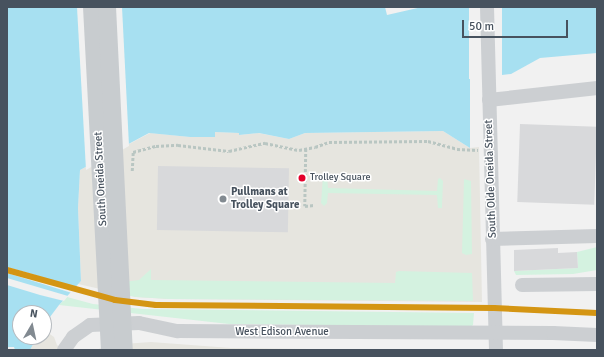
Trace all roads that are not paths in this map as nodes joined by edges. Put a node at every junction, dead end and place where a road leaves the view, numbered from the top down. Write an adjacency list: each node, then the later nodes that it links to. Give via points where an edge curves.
1 (92, 7): 13 (main road, South Oneida Street, bridge)
2 (107, 7): 14 (main road, South Oneida Street, bridge)
3 (487, 7): 5 (street, South Olde Oneida Street)
4 (597, 88): 5 (street)
5 (489, 100): 7 (street, South Olde Oneida Street)
6 (597, 236): 7 (street)
7 (492, 239): 10 (street, South Olde Oneida Street)
8 (597, 284): 9 (street)
9 (522, 285)
10 (496, 334): 11 (street, West Edison Avenue); 12 (street, West Edison Avenue, via 178,331 139,323 90,325 73,337); 15 (street, South Olde Oneida Street)
11 (597, 335)
12 (64, 350)
13 (110, 350)
14 (124, 350)
15 (496, 350)

